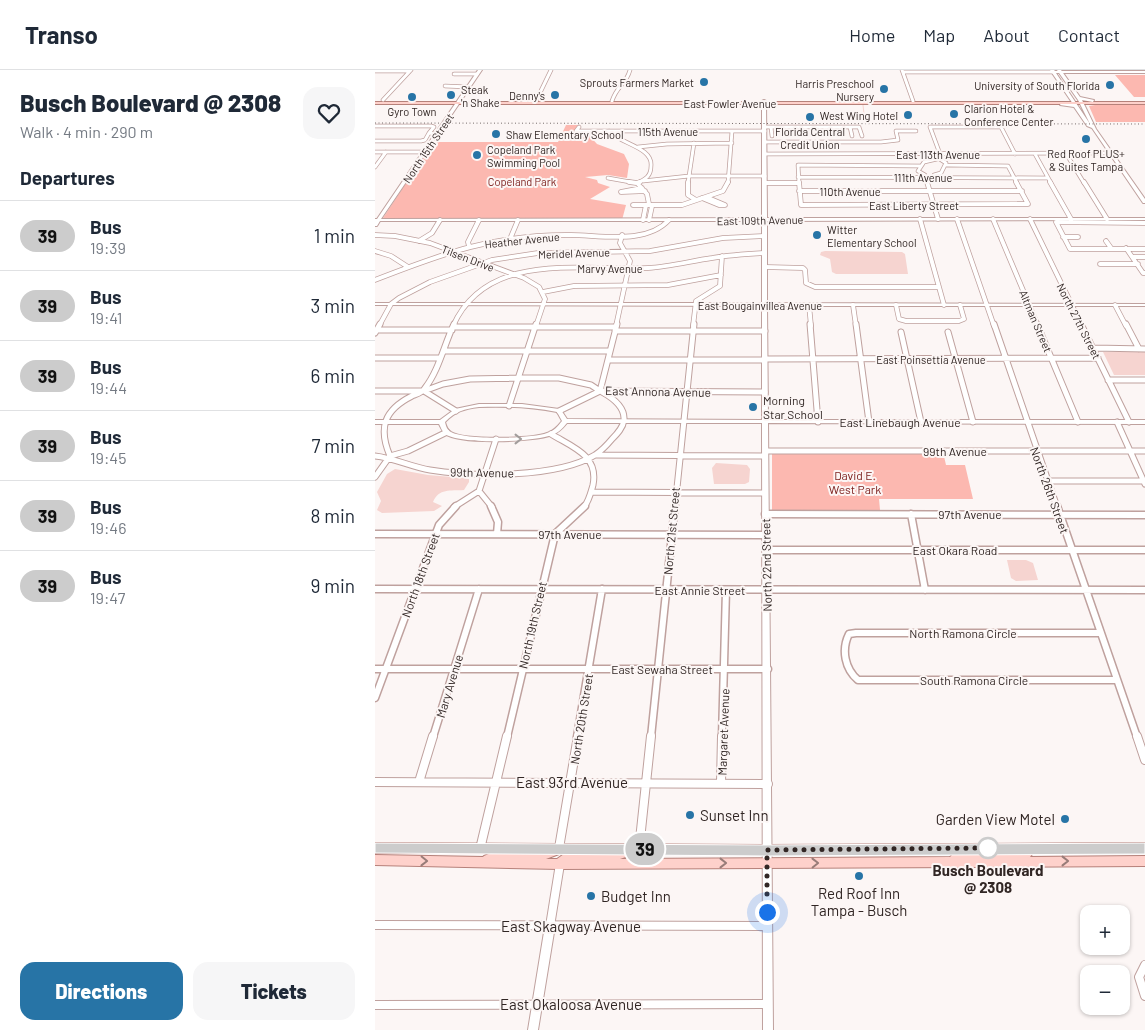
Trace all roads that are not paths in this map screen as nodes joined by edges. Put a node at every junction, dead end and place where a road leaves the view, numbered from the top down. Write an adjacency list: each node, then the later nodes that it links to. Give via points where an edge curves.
1 (410, 70): 4 (street); 13 (street)
2 (551, 70): 22 (street)
3 (630, 70): 23 (street, via 627,80 616,89)
4 (402, 71): 9 (street); 12 (street)
5 (461, 71): 10 (street)
6 (903, 71): 7 (street); 17 (street)
7 (1053, 71): 8 (street); 26 (main road)
8 (1060, 71): 11 (street); 26 (main road)
9 (375, 72): 12 (street)
10 (479, 72): 14 (street); 16 (street, North 15th Street)
11 (1145, 72)
12 (399, 74): 13 (street)
13 (407, 74): 20 (street)
14 (454, 74)
15 (445, 86): 16 (street)
16 (469, 87): 21 (street, North 15th Street)
17 (912, 99): 24 (main road, East Fowler Avenue); 25 (main road, East Fowler Avenue); 28 (main road)
18 (412, 100): 20 (main road); 21 (main road, East Fowler Avenue)
19 (375, 102): 20 (main road, East Fowler Avenue)
20 (383, 102): 21 (main road, East Fowler Avenue)
21 (459, 102): 22 (main road, East Fowler Avenue); 22 (main road, East Fowler Avenue); 38 (street, North 15th Street)
22 (536, 102): 23 (main road, East Fowler Avenue); 23 (main road, East Fowler Avenue)
23 (611, 102): 24 (main road, East Fowler Avenue); 24 (main road, East Fowler Avenue)
24 (764, 102): 28 (main road, East Fowler Avenue); 32 (street, North 22nd Street)
25 (1060, 102): 26 (main road, East Fowler Avenue); 28 (main road, East Fowler Avenue)
26 (1078, 102): 27 (main road, East Fowler Avenue); 33 (main road); 33 (main road)
27 (1145, 102)
28 (877, 104)
29 (375, 126): 37 (street, via 434,127)
30 (850, 126): 32 (street, 115th Avenue); 40 (street); 41 (street, via 859,127)
31 (579, 127): 34 (street, 115th Avenue, via 577,131)
32 (767, 128): 35 (street, 115th Avenue); 39 (street); 43 (street, North 22nd Street)
33 (1093, 128): 52 (main road)
34 (609, 131): 35 (street, 115th Avenue); 46 (street, via 616,140)
35 (732, 131): 45 (street)
36 (916, 131): 43 (street, via 896,131 898,140 881,142)
37 (429, 134): 38 (street); 42 (street, via 421,141)
38 (437, 134): 49 (street, North 15th Street)
39 (772, 136)
40 (852, 136)
41 (862, 136)
42 (375, 141)
43 (765, 142): 53 (street, North 22nd Street)
44 (694, 143): 45 (street); 46 (street); 61 (street)
45 (732, 143): 62 (street)
46 (638, 147): 69 (street, via 649,154 652,163 651,173)
47 (375, 152): 48 (street)
48 (386, 152): 49 (street); 60 (street)
49 (425, 152): 87 (street, North 15th Street)
50 (940, 153): 51 (street, East 113th Avenue); 51 (street, via 930,127 1001,127); 54 (street, East 113th Avenue)
51 (1014, 153): 55 (street, East 113th Avenue)
52 (1112, 153): 56 (street, East 113th Avenue); 78 (main road)
53 (764, 154): 54 (street, East 113th Avenue); 68 (street, North 22nd Street)
54 (934, 154): 57 (street)
55 (1035, 154): 56 (street, East 113th Avenue); 67 (street)
56 (1067, 154): 86 (street)
57 (937, 159): 58 (street); 59 (street, via 927,160)
58 (946, 165): 63 (street, via 938,175); 66 (street, via 1008,166)
59 (921, 166): 63 (street, via 918,172); 64 (street, via 798,165)
60 (375, 167)
61 (689, 176): 62 (street); 69 (street); 77 (street, via 687,192)
62 (729, 176): 68 (street); 76 (street, via 727,188)
63 (925, 176): 64 (street, 111th Avenue); 66 (street, 111th Avenue); 74 (street)
64 (798, 177): 71 (street)
65 (608, 178): 70 (street)
66 (1014, 178): 67 (street, 111th Avenue); 75 (street)
67 (1048, 178): 85 (street)
68 (765, 179): 71 (street); 94 (street, North 22nd Street)
69 (643, 181): 70 (street)
70 (637, 183): 72 (street)
71 (799, 183): 73 (street)
72 (643, 189): 72 (street, via 621,192); 79 (street)
73 (799, 191): 74 (street, 110th Avenue); 80 (street, East Liberty Street, via 801,205)
74 (929, 191): 75 (street, 110th Avenue); 80 (street)
75 (1021, 191): 80 (street, East Liberty Street, via 1026,205)
76 (704, 198): 76 (street, via 725,205 719,205); 77 (street)
77 (696, 200): 79 (street, via 681,205)
78 (1145, 202)
79 (649, 205): 81 (street); 91 (street); 92 (street)
80 (934, 205): 83 (street)
81 (633, 206)
82 (920, 219): 83 (street, East 109th Avenue); 94 (street, East 109th Avenue); 133 (street)
83 (938, 219): 84 (street, East 109th Avenue)
84 (957, 219): 95 (street, East 109th Avenue); 147 (street, North 26th Street)
85 (1071, 219): 96 (street, East 109th Avenue); 97 (street, East 109th Avenue)
86 (1107, 219): 97 (street, East 109th Avenue); 98 (street, East 109th Avenue)
87 (377, 220): 88 (street, East 109th Avenue); 100 (street, North 15th Street)
88 (439, 220): 89 (street, East 109th Avenue); 109 (street, via 432,233)
89 (479, 220): 90 (street, East 109th Avenue); 111 (street, via 467,242)
90 (518, 220): 91 (street, East 109th Avenue); 108 (street)
91 (643, 220): 92 (street, East 109th Avenue)
92 (649, 220): 93 (street, East 109th Avenue)
93 (669, 220): 94 (street, East 109th Avenue); 104 (street, Heather Avenue, via 652,232)
94 (765, 220): 105 (street, North 22nd Street)
95 (993, 220): 96 (street, East 109th Avenue); 148 (street, Altman Street)
96 (1030, 220): 149 (street, North 27th Street)
97 (1090, 221): 99 (street); 101 (street); 106 (street, via 1056,222)
98 (1145, 221): 99 (street)
99 (1119, 223): 102 (street)
100 (375, 225)
101 (1094, 229)
102 (1124, 230)
103 (375, 235): 109 (street, Tilsen Drive)
104 (622, 235): 108 (street, Heather Avenue); 116 (street, via 620,243)
105 (765, 236): 116 (street, Meridel Avenue, via 723,238 659,250); 118 (street, North 22nd Street)
106 (1063, 237): 107 (street); 112 (street, via 1070,249)
107 (1077, 237)
108 (510, 239): 111 (street, Heather Avenue)
109 (419, 241): 117 (street, Tilsen Drive)
110 (1107, 241): 112 (street)
111 (469, 246): 117 (street, Heather Avenue)
112 (1111, 248): 113 (street)
113 (1126, 248): 114 (street); 120 (street)
114 (1145, 248)
115 (375, 251): 125 (street)
116 (626, 251): 122 (street, Meridel Avenue, via 538,253); 127 (street)
117 (450, 252): 122 (street, Tilsen Drive); 125 (street, Heather Avenue)
118 (765, 253): 119 (street, Marvy Avenue); 126 (street, North 22nd Street)
119 (722, 256): 127 (street, Marvy Avenue, via 665,266); 130 (street)
120 (1133, 258): 121 (street); 124 (street)
121 (1145, 258)
122 (483, 264): 129 (street, Tilsen Drive); 136 (street, Meridel Avenue, via 429,282)
123 (1100, 264): 124 (street)
124 (1137, 264): 128 (street)
125 (408, 267): 131 (street, Heather Avenue)
126 (765, 267): 133 (street, via 803,268 806,283 815,287); 141 (street, North 22nd Street)
127 (629, 268): 129 (street, Marvy Avenue); 132 (street)
128 (1145, 273)
129 (514, 274): 134 (street, Tilsen Drive); 137 (street, Marvy Avenue, via 482,289)
130 (721, 276): 132 (street); 140 (street, via 720,286 696,301)
131 (375, 280)
132 (625, 286): 134 (street, via 574,286); 139 (street)
133 (939, 287): 145 (street)
134 (543, 292): 138 (street)
135 (375, 304): 136 (street, East Bougainvillea Avenue)
136 (391, 304): 137 (street, East Bougainvillea Avenue); 155 (street)
137 (464, 305): 138 (street, East Bougainvillea Avenue); 153 (street)
138 (543, 305): 139 (street, East Bougainvillea Avenue); 152 (street)
139 (621, 305): 140 (street, East Bougainvillea Avenue); 154 (street)
140 (695, 305): 141 (street, East Bougainvillea Avenue); 156 (street, North 21st Street)
141 (765, 305): 142 (street, East Bougainvillea Avenue); 157 (street, North 22nd Street)
142 (809, 305): 143 (street, East Bougainvillea Avenue); 169 (street)
143 (853, 305): 144 (street, East Bougainvillea Avenue); 170 (street)
144 (897, 305): 145 (street, East Bougainvillea Avenue); 146 (street, via 899,319 906,321 959,321 964,319)
145 (944, 305): 146 (street, East Bougainvillea Avenue)
146 (960, 305): 147 (street, East Bougainvillea Avenue)
147 (987, 305): 148 (street, East Bougainvillea Avenue); 173 (street, North 26th Street)
148 (1029, 305): 149 (street, East Bougainvillea Avenue); 174 (street, Altman Street)
149 (1071, 305): 150 (street, East Bougainvillea Avenue); 160 (street, North 27th Street)
150 (1115, 305): 151 (street, East Bougainvillea Avenue); 161 (street)
151 (1145, 305)
152 (535, 327): 153 (street); 154 (street); 164 (street)
153 (453, 328): 155 (street); 163 (street)
154 (615, 329): 156 (street); 165 (street)
155 (376, 331)
156 (693, 331): 157 (street); 176 (street, North 21st Street)
157 (765, 331): 177 (street, North 22nd Street)
158 (901, 332): 171 (street)
159 (948, 332): 172 (street)
160 (1094, 348): 161 (street); 168 (street, North 27th Street)
161 (1139, 348): 162 (street)
162 (1145, 348)
163 (444, 351): 164 (street); 167 (street)
164 (527, 351): 165 (street); 178 (street)
165 (610, 351): 175 (street)
166 (375, 358): 167 (street)
167 (440, 358): 182 (street)
168 (1098, 358): 174 (street, East Poinsettia Avenue); 179 (street, North 27th Street)
169 (813, 359): 170 (street, East Poinsettia Avenue); 177 (street, East Poinsettia Avenue); 196 (street)
170 (861, 359): 171 (street, East Poinsettia Avenue); 197 (street)
171 (908, 359): 172 (street, East Poinsettia Avenue); 198 (street)
172 (956, 359): 173 (street, East Poinsettia Avenue); 199 (street)
173 (1005, 359): 174 (street, East Poinsettia Avenue); 200 (street, North 26th Street)
174 (1052, 359): 201 (street, Altman Street)
175 (609, 360): 176 (street, East Poinsettia Avenue); 183 (street)
176 (689, 360): 177 (street, East Poinsettia Avenue); 184 (street, North 21st Street)
177 (764, 360): 185 (street, North 22nd Street)
178 (518, 378): 182 (street, East Annona Avenue, via 470,379); 183 (street, East Annona Avenue, via 559,378 591,385); 186 (street)
179 (1109, 380): 180 (street); 203 (street, North 27th Street)
180 (1145, 380)
181 (375, 391): 182 (street, East Annona Avenue)
182 (424, 391): 187 (street); 191 (street, via 400,404)
183 (600, 391): 184 (street, East Annona Avenue); 188 (street); 193 (street, via 614,398)
184 (686, 392): 185 (street, East Annona Avenue); 194 (street, North 21st Street)
185 (765, 392): 195 (street, North 22nd Street)
186 (509, 406): 187 (street); 188 (street)
187 (456, 411): 192 (street)
188 (559, 411): 189 (street)
189 (565, 421): 193 (street, East Linebaugh Avenue); 206 (street)
190 (375, 422): 191 (street)
191 (384, 422): 192 (street); 215 (street, via 382,439)
192 (442, 422): 205 (street)
193 (624, 422): 194 (street, East Linebaugh Avenue); 212 (street)
194 (682, 422): 195 (street, East Linebaugh Avenue); 213 (street, North 21st Street)
195 (765, 422): 196 (street, East Linebaugh Avenue); 211 (street, North 22nd Street)
196 (818, 422): 197 (street, East Linebaugh Avenue)
197 (869, 422): 198 (street, East Linebaugh Avenue)
198 (921, 422): 199 (street, East Linebaugh Avenue)
199 (973, 422): 200 (street, East Linebaugh Avenue)
200 (1027, 422): 201 (street, East Linebaugh Avenue); 208 (street, North 26th Street)
201 (1079, 422): 202 (street, East Linebaugh Avenue)
202 (1117, 422): 203 (street, East Linebaugh Avenue); 209 (street)
203 (1129, 422): 204 (street, East Linebaugh Avenue)
204 (1145, 422)
205 (447, 432): 207 (street, via 465,438); 215 (street)
206 (551, 434): 207 (street, one-way to 206, via 535,438); 216 (street)
207 (496, 439): 217 (street)
208 (1037, 452): 209 (street, 99th Avenue); 211 (street, 99th Avenue); 219 (street, North 26th Street)
209 (1130, 452): 210 (street, 99th Avenue); 220 (street)
210 (1145, 452)
211 (765, 453): 213 (street, 99th Avenue); 224 (street, North 22nd Street)
212 (596, 455): 213 (street, 99th Avenue); 216 (street)
213 (679, 455): 223 (street, North 21st Street)
214 (375, 456): 215 (street, 99th Avenue)
215 (390, 456): 217 (street, 99th Avenue, via 430,470); 218 (street)
216 (589, 458): 217 (street, 99th Avenue, via 550,470); 222 (street, via 595,474)
217 (485, 473): 221 (street)
218 (375, 477)
219 (1048, 481): 220 (street); 227 (street, North 26th Street)
220 (1145, 482)
221 (479, 491): 230 (street, North 18th Street, via 449,512); 231 (street, via 494,510 500,526)
222 (591, 492): 223 (street); 232 (street, via 586,505)
223 (674, 493): 224 (street); 233 (street, North 21st Street)
224 (765, 493): 225 (street, North 22nd Street)
225 (765, 514): 226 (street, 97th Avenue); 234 (street, North 22nd Street)
226 (911, 514): 227 (street, 97th Avenue); 236 (street)
227 (1060, 514): 228 (street, 97th Avenue); 237 (street, North 26th Street)
228 (1145, 514)
229 (375, 534): 230 (street, 97th Avenue)
230 (435, 534): 231 (street, 97th Avenue); 240 (street, North 18th Street)
231 (497, 534): 232 (street, 97th Avenue)
232 (555, 534): 233 (street, 97th Avenue); 242 (street, North 19th Street)
233 (671, 535): 234 (street, 97th Avenue); 244 (street, North 21st Street)
234 (765, 535): 235 (street, North 22nd Street)
235 (766, 550): 236 (street, East Okara Road); 246 (street, North 22nd Street)
236 (919, 550): 237 (street, East Okara Road); 247 (street)
237 (1072, 550): 238 (street, East Okara Road); 248 (street, North 26th Street)
238 (1145, 550)
239 (375, 589): 240 (street, East Annie Street)
240 (415, 589): 241 (street, East Annie Street); 253 (street, North 18th Street)
241 (479, 589): 242 (street, East Annie Street); 254 (street, Mary Avenue)
242 (540, 589): 243 (street, East Annie Street); 257 (street, North 19th Street)
243 (602, 589): 244 (street, East Annie Street); 255 (street, North 20th Street)
244 (666, 590): 245 (street, East Annie Street); 258 (street, North 21st Street)
245 (726, 590): 246 (street, East Annie Street); 256 (street, Margaret Avenue)
246 (767, 590): 247 (street, East Annie Street); 259 (street, North 22nd Street)
247 (925, 590): 248 (street, East Annie Street)
248 (1086, 590): 249 (street, East Annie Street); 250 (street, North 26th Street)
249 (1145, 590)
250 (1101, 633): 251 (street, North Ramona Circle, via 856,633 845,639); 260 (street, North 26th Street)
251 (845, 656): 260 (street, South Ramona Circle, via 850,673 858,680)
252 (375, 669): 253 (street, East Sewaha Street)
253 (385, 669): 254 (street, East Sewaha Street); 261 (street, North 18th Street)
254 (454, 669): 257 (street, East Sewaha Street); 264 (street, Mary Avenue)
255 (589, 669): 257 (street, East Sewaha Street); 258 (street, East Sewaha Street); 267 (street, North 20th Street)
256 (725, 669): 258 (street, East Sewaha Street); 259 (street, East Sewaha Street); 268 (street, Margaret Avenue)
257 (522, 670): 265 (street, North 19th Street)
258 (657, 670): 266 (street, North 21st Street)
259 (768, 670): 269 (street, North 22nd Street)
260 (1117, 680): 262 (street, North 26th Street)
261 (375, 698)
262 (1145, 760)
263 (375, 782): 264 (street, East 93rd Avenue)
264 (419, 782): 265 (street, East 93rd Avenue)
265 (495, 782): 267 (street, East 93rd Avenue); 275 (street, North 19th Street)
266 (646, 782): 267 (street, East 93rd Avenue); 268 (street, East 93rd Avenue); 272 (street, North 21st Street)
267 (571, 783): 271 (street, North 20th Street)
268 (721, 783): 269 (street, East 93rd Avenue)
269 (768, 784): 276 (street, North 22nd Street)
270 (375, 848): 275 (main road)
271 (559, 848): 272 (main road); 275 (main road); 280 (main road, via 543,855 501,856)
272 (639, 848): 276 (main road); 282 (main road, via 615,855 571,856)
273 (1031, 848): 274 (main road); 276 (main road); 278 (main road, via 1025,854 965,854)
274 (1145, 848)
275 (479, 849)
276 (767, 850): 281 (street, North 22nd Street)
277 (375, 860): 280 (main road, one-way to 280)
278 (945, 861): 279 (main road, one-way to 279); 281 (main road, one-way to 278)
279 (1145, 861)
280 (481, 862): 282 (main road)
281 (767, 863): 282 (main road, one-way to 281); 285 (street, North 22nd Street)
282 (559, 864): 284 (street)
283 (375, 925): 284 (street, East Skagway Avenue)
284 (550, 926): 285 (street, East Skagway Avenue); 288 (street)
285 (767, 926): 289 (street, North 22nd Street)
286 (1145, 965): 287 (street, via 1139,977)
287 (1145, 996)
288 (537, 1004): 289 (street, East Okaloosa Avenue); 290 (street, East Okaloosa Avenue); 291 (street)
289 (768, 1004): 292 (street, North 22nd Street)
290 (375, 1005)
291 (533, 1030)
292 (768, 1030)

